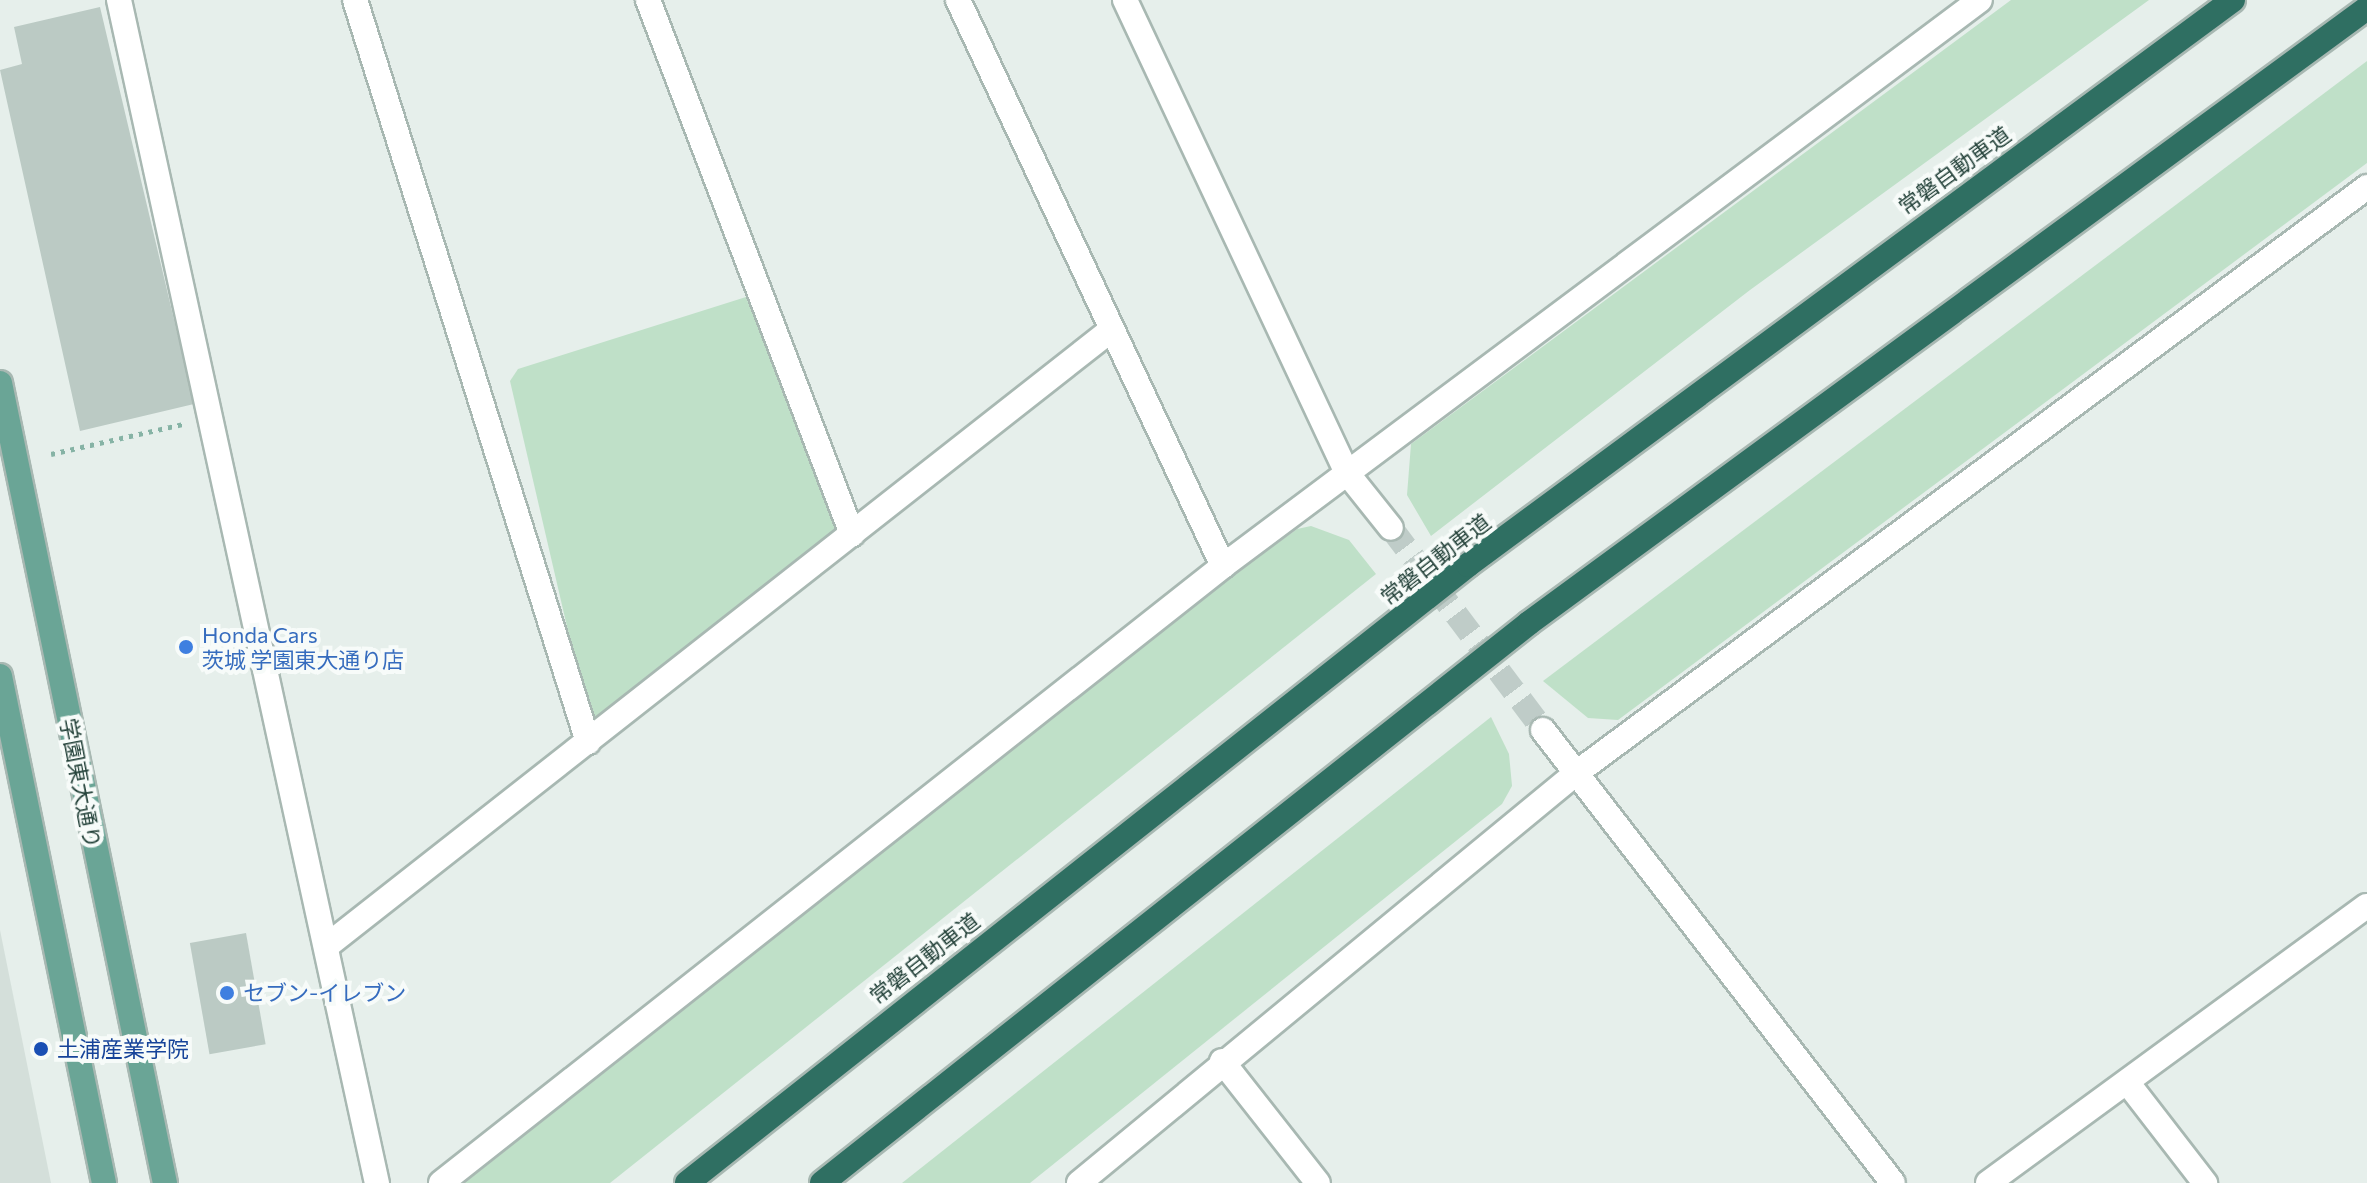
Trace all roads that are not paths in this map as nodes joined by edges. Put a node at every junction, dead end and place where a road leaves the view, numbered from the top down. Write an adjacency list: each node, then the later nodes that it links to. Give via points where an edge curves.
1 (119, 0): 21 (street)
2 (355, 0): 18 (street)
3 (648, 0): 14 (street)
4 (958, 0): 10 (street)
5 (1125, 0): 12 (street)
6 (1980, 0): 12 (street)
7 (2233, 0): 28 (highway, 常磐自動車道, via 1468,565)
8 (2367, 8): 29 (highway, via 1529,623)
9 (2367, 187): 19 (street)
10 (1111, 330): 14 (street); 15 (street)
11 (0, 383): 25 (main road, 学園東大通り)
12 (1347, 473): 13 (street); 15 (street)
13 (1391, 528)
14 (852, 534): 18 (street)
15 (1223, 566): 27 (street)
16 (0, 676): 24 (main road)
17 (1543, 730): 19 (street)
18 (588, 742): 21 (street)
19 (1575, 774): 22 (street); 32 (street)
20 (2367, 906): 23 (street)
21 (328, 945): 26 (street)
22 (1222, 1061): 30 (street); 31 (street)
23 (2127, 1082): 33 (street); 34 (street)
24 (104, 1183)
25 (165, 1183)
26 (377, 1183)
27 (441, 1183)
28 (687, 1183)
29 (822, 1183)
30 (1079, 1183)
31 (1318, 1183)
32 (1893, 1183)
33 (1988, 1183)
34 (2205, 1183)

